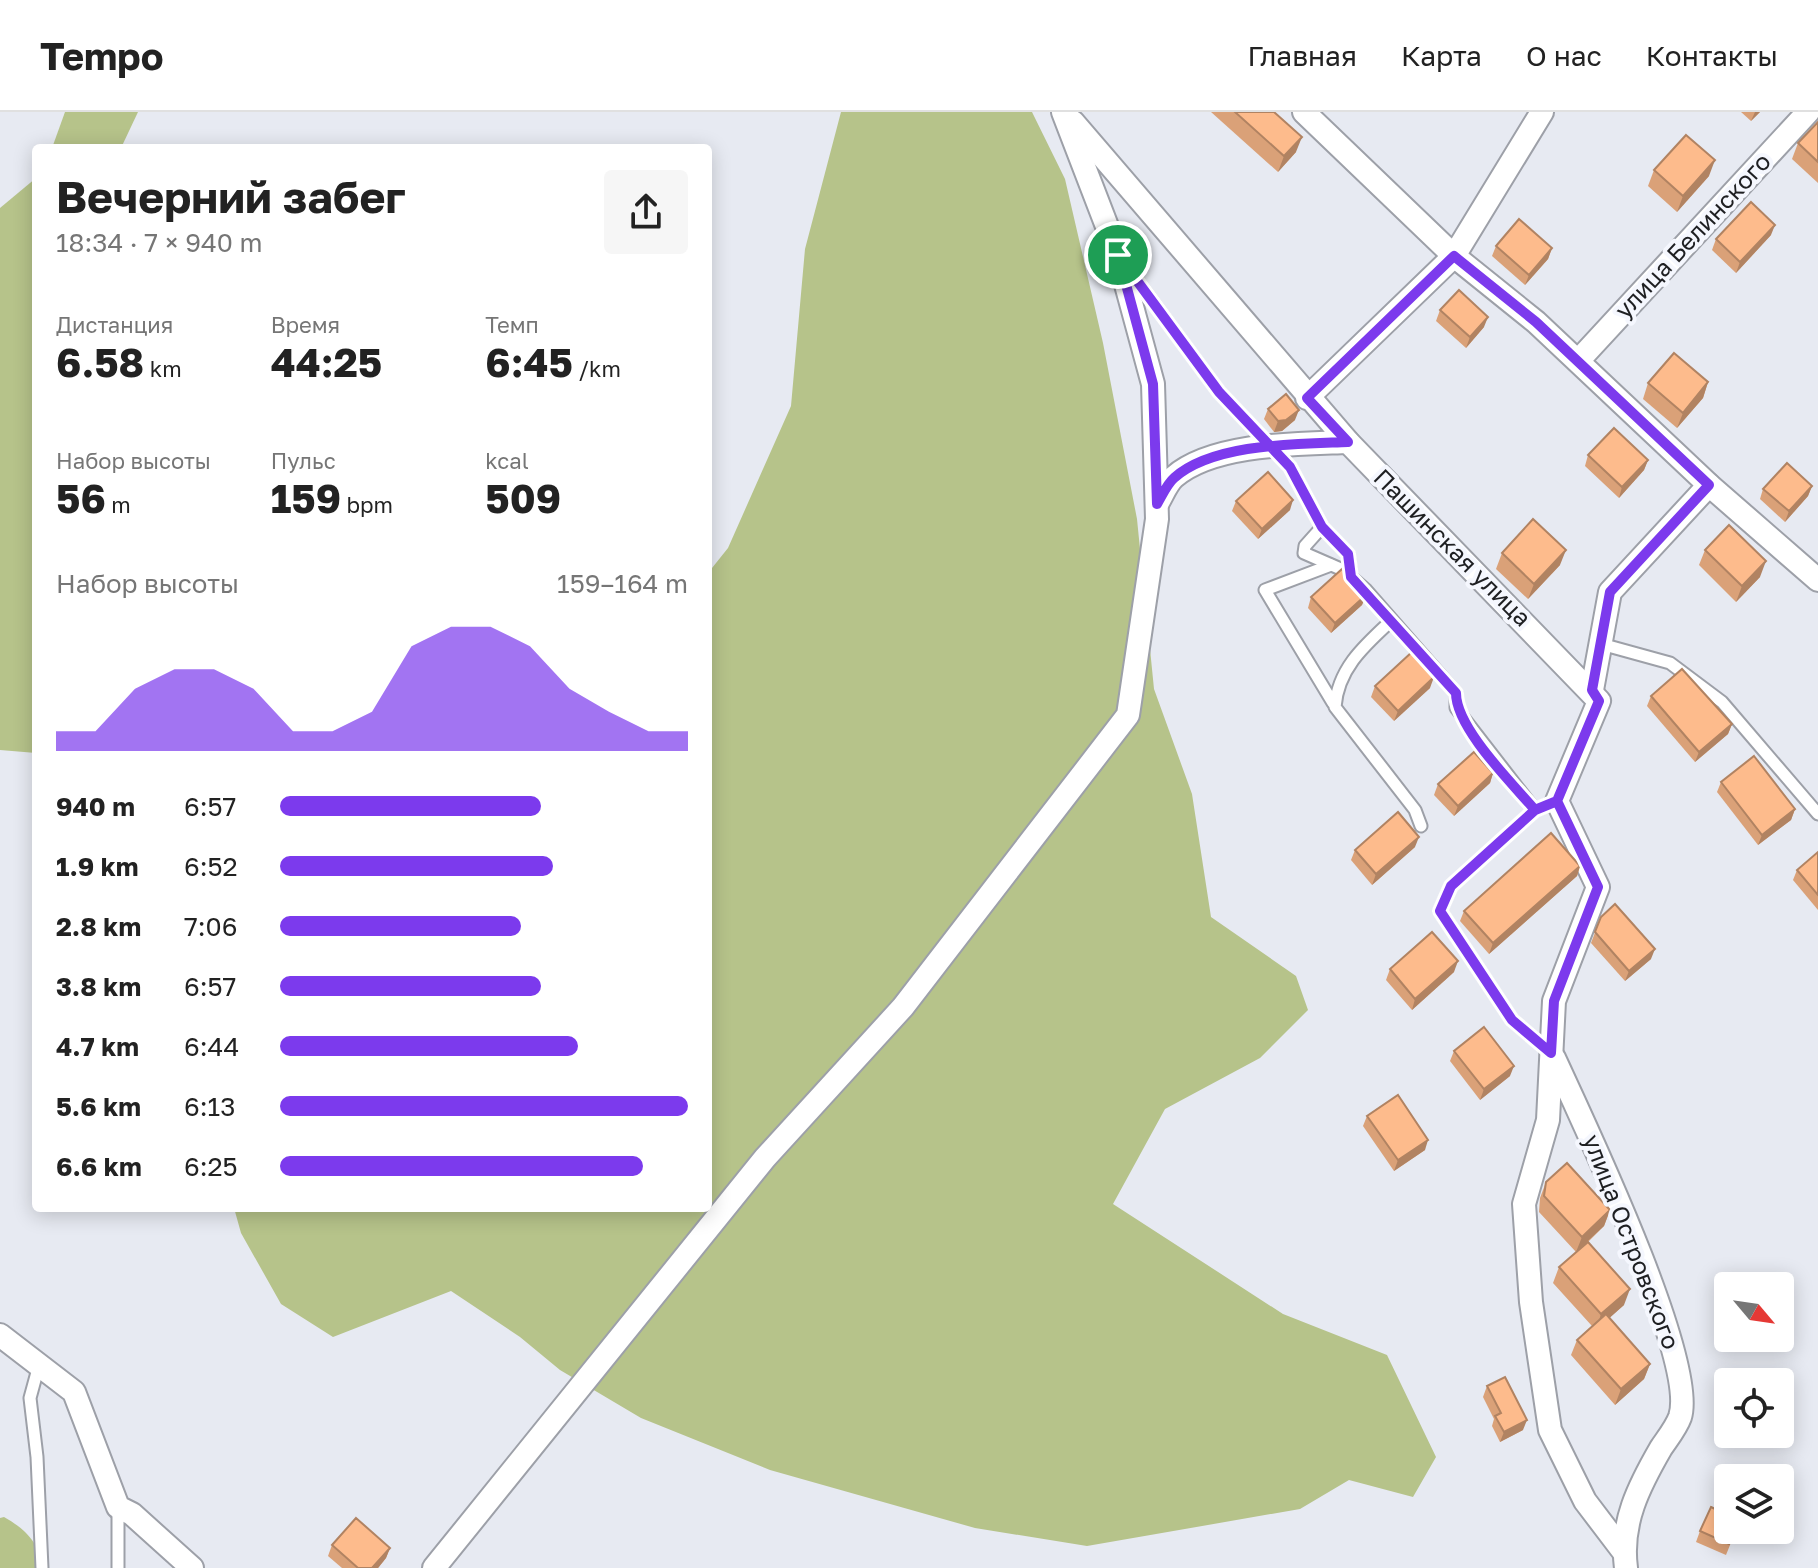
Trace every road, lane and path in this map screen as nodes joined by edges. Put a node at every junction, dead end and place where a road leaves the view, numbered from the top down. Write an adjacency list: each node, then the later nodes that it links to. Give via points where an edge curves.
1 (1064, 112): 5 (street); 8 (street, Пашинская улица)
2 (1304, 112): 6 (street)
3 (1542, 112): 6 (street)
4 (1808, 112): 7 (street, улица Белинского)
5 (1118, 255): 10 (lane, via 1219,392); 12 (street, via 1153,384)
6 (1454, 256): 7 (street); 8 (street)
7 (1578, 361): 11 (street)
8 (1307, 398): 9 (street, Пашинская улица)
9 (1348, 442): 10 (street); 19 (street, Пашинская улица)
10 (1270, 446): 12 (street, via 1204,461 1173,478); 13 (lane, via 1290,467)
11 (1709, 485): 16 (street); 18 (street, via 1610,592)
12 (1157, 504): 33 (street, via 1128,715 903,1007 765,1158)
13 (1322, 527): 14 (lane, via 1304,553); 15 (lane, via 1348,554)
14 (1331, 565): 15 (lane); 20 (lane, via 1265,590)
15 (1351, 577): 17 (lane)
16 (1818, 580)
17 (1392, 620): 20 (lane, via 1357,653 1336,686); 22 (lane, via 1456,693 1456,708)
18 (1601, 644): 19 (street); 23 (lane, via 1670,663 1722,702)
19 (1592, 690): 21 (street, via 1599,701)
20 (1335, 707): 24 (lane, via 1415,810)
21 (1557, 801): 22 (lane); 25 (street, via 1598,887 1554,1001)
22 (1535, 810): 25 (lane, via 1451,886 1440,911 1512,1020)
23 (1818, 814)
24 (1421, 826)
25 (1551, 1053): 29 (street, via 1548,1120 1524,1204 1535,1330 1550,1430 1585,1501); 29 (street, улица Островского, via 1623,1212 1679,1364 1681,1416 1635,1493)
26 (0, 1335): 27 (street)
27 (39, 1365): 28 (street, via 74,1392); 30 (lane, via 30,1398)
28 (118, 1507): 31 (lane); 32 (street)
29 (1625, 1559)
30 (42, 1568)
31 (118, 1568)
32 (192, 1568)
33 (434, 1568)

